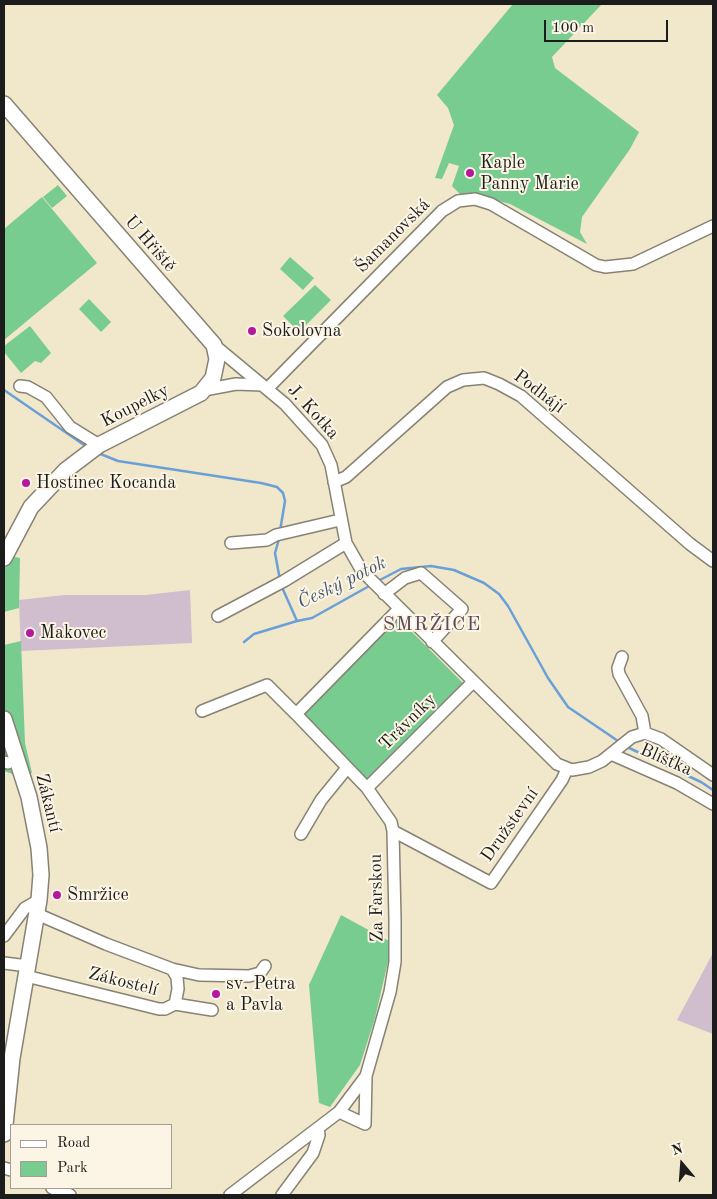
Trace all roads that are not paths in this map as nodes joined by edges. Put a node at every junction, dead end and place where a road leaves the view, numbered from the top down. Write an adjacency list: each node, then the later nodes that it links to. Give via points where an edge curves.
1 (4, 104): 3 (main road, U Hřiště)
2 (713, 226): 5 (street, Šamanovská, via 634,264 614,268 596,265 491,204 475,199 458,201 442,211)
3 (214, 344): 5 (street); 6 (main road, via 216,369)
4 (20, 386): 7 (street, via 46,397 70,427)
5 (264, 387): 6 (street, Koupelky, via 236,384); 8 (street, J. Kotka, via 319,440 329,459)
6 (204, 390): 7 (main road, Koupelky)
7 (98, 446): 12 (main road, Koupelky, via 82,456 34,503)
8 (334, 482): 9 (street, J. Kotka); 13 (street, Podhájí, via 346,477 447,387 463,380 484,378 525,400)
9 (340, 520): 10 (street, via 267,540); 11 (street)
10 (231, 543)
11 (346, 543): 14 (street, via 352,557); 16 (street)
12 (4, 558)
13 (713, 561)
14 (383, 592): 15 (street); 17 (street, via 405,578 421,573 462,609)
15 (399, 609): 17 (street); 21 (street)
16 (218, 616)
17 (432, 642): 19 (street)
18 (622, 658): 23 (street, Blíšťka, via 619,674 642,716)
19 (473, 682): 26 (street, via 557,764); 28 (street, Trávníky)
20 (202, 711): 21 (street, via 267,685)
21 (296, 714): 25 (street)
22 (4, 718): 32 (main road, Zákantí, via 26,788 39,848)
23 (644, 733): 24 (street, Blíšťka); 27 (street, Blíšťka, via 661,739)
24 (614, 751): 26 (street, Blíšťka, via 589,768); 29 (street, Blíšťka)
25 (347, 768): 28 (street, Za Farskou); 31 (street, via 321,800)
26 (567, 769): 30 (street, Družstevní, via 491,883)
27 (713, 775)
28 (367, 788): 30 (street, Za Farskou, via 386,812)
29 (713, 804)
30 (393, 831): 40 (street, Za Farskou, via 395,962 390,992)
31 (301, 834)
32 (38, 907): 33 (street, via 25,908); 36 (street, Zákostelí, via 106,944); 37 (main road, Zákantí)
33 (4, 936)
34 (4, 963): 37 (street, Zákostelí)
35 (265, 966): 36 (street, Zákostelí, via 260,973 248,976 199,976)
36 (172, 969): 38 (street, Zákostelí, via 178,985)
37 (27, 971): 38 (street, Zákostelí, via 159,1009); 43 (main road, Zákantí, via 9,1078)
38 (175, 1004): 39 (street)
39 (212, 1010)
40 (366, 1076): 41 (street, Za Farskou); 41 (street, via 365,1124)
41 (338, 1112): 42 (street, Za Farskou)
42 (318, 1128): 46 (street, Za Farskou); 47 (street, via 312,1153)
43 (4, 1134)
44 (55, 1189): 45 (street)
45 (70, 1195)
46 (230, 1195)
47 (282, 1195)

